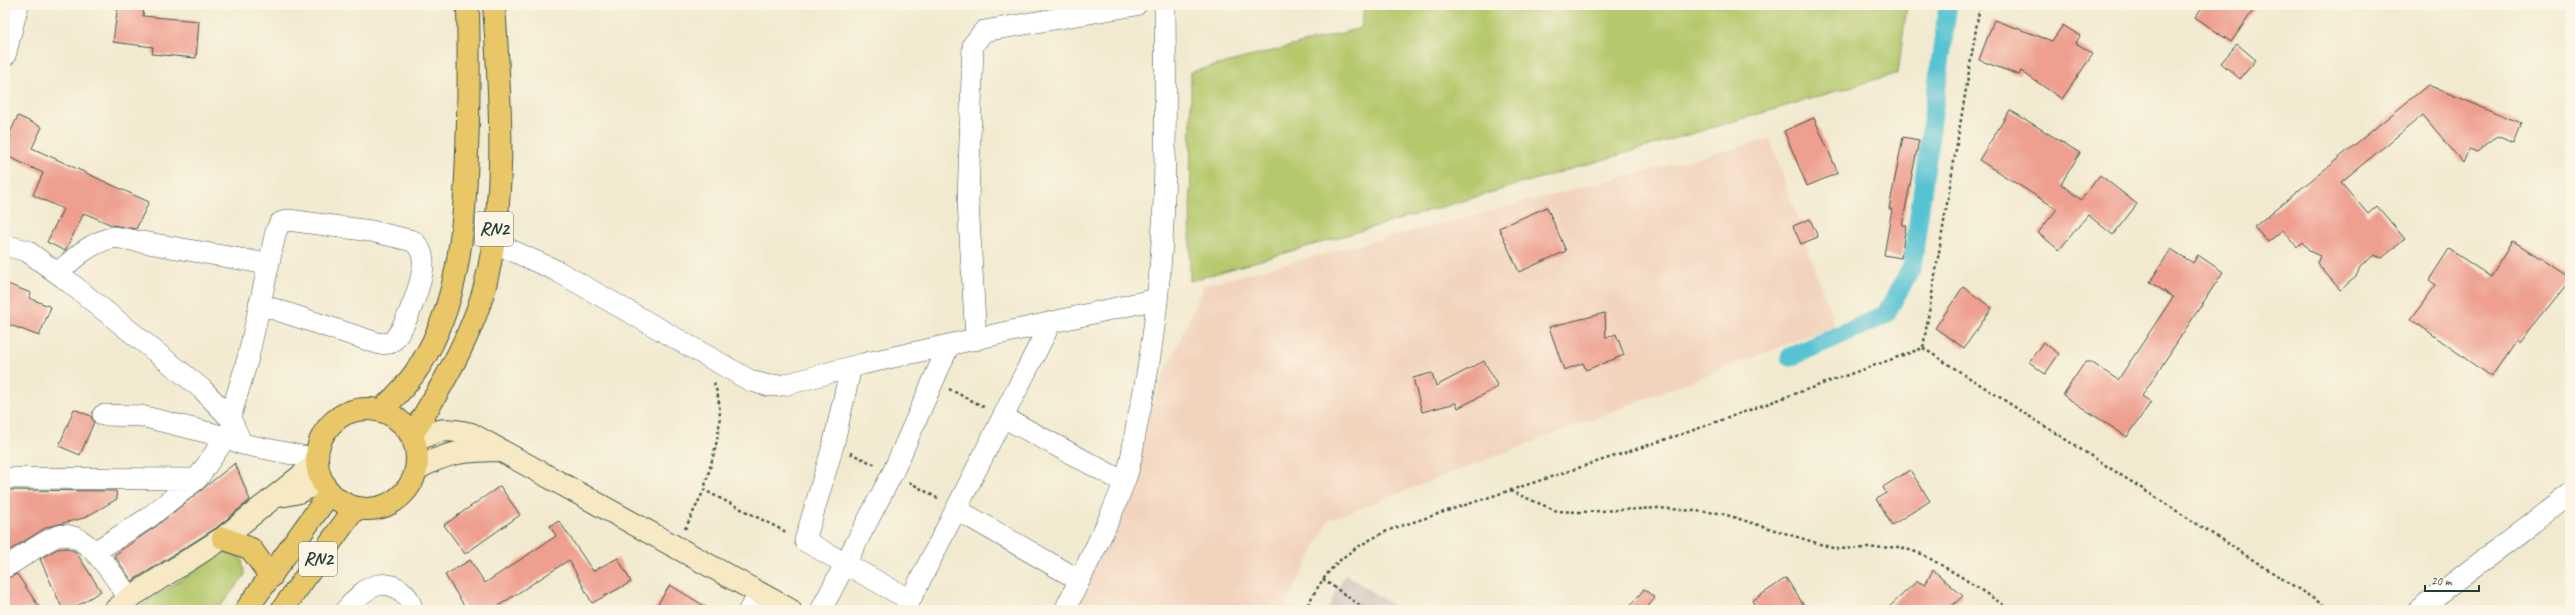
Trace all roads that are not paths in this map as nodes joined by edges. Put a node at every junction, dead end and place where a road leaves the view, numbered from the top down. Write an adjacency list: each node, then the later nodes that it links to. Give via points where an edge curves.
1 (18, 5): 6 (street)
2 (468, 5): 17 (highway, RN2, via 470,75 465,208 455,281 440,328 420,368 396,397)
3 (494, 5): 7 (highway, RN2, via 500,105 500,193)
4 (1136, 5): 14 (street, via 984,31 973,45 968,201)
5 (1165, 5): 11 (street, via 1165,187)
6 (5, 56)
7 (493, 242): 16 (street, via 557,271 751,380 768,386 784,385); 21 (highway, RN2, via 484,286 468,331)
8 (5, 245): 10 (street, via 26,251)
9 (268, 264): 10 (street, via 114,237 98,241 81,252); 12 (street); 12 (street, via 276,231 280,223 288,220 371,231 413,241 423,255 424,265 406,319 390,344 380,344)
10 (58, 273): 20 (street, via 202,388)
11 (1157, 299): 13 (street); 27 (street, via 1144,395)
12 (258, 304): 20 (street)
13 (1052, 322): 14 (street); 19 (street)
14 (976, 340): 15 (street)
15 (949, 345): 16 (street); 33 (street, via 893,472)
16 (851, 367): 33 (street, via 833,446 805,541)
17 (381, 410): 21 (highway, RN2, via 394,415); 24 (highway, RN2, via 358,410 336,419 326,430 319,444)
18 (103, 415): 20 (street, via 141,416)
19 (1003, 417): 27 (street); 30 (street)
20 (233, 433): 24 (street); 26 (street)
21 (414, 439): 22 (main road, via 432,432 454,430 471,434); 23 (highway, via 418,456)
22 (501, 450): 23 (main road, via 461,451 448,454); 37 (main road, via 677,548)
23 (417, 469): 29 (highway, via 409,488 394,502 375,509)
24 (321, 474): 29 (highway, via 341,502); 31 (main road, via 276,497); 35 (highway, RN2)
25 (5, 478): 26 (street)
26 (197, 479): 32 (street, via 148,518)
27 (1124, 482): 36 (street)
28 (2570, 494): 47 (street)
29 (355, 508): 41 (highway, RN2)
30 (956, 509): 36 (street); 39 (street)
31 (223, 538): 35 (highway, via 251,549); 38 (main road)
32 (96, 551): 34 (street, via 70,536 57,536); 38 (street)
33 (847, 564): 39 (street); 45 (street)
34 (5, 567)
35 (270, 577): 40 (highway, RN2)
36 (1079, 580): 46 (street)
37 (755, 602): 44 (main road)
38 (122, 604)
39 (907, 605)
40 (246, 610)
41 (282, 610)
42 (346, 610): 43 (street, via 361,594 378,585 391,586 402,591 411,601)
43 (412, 610)
44 (790, 610)
45 (821, 610)
46 (1065, 610)
47 (2418, 610)

